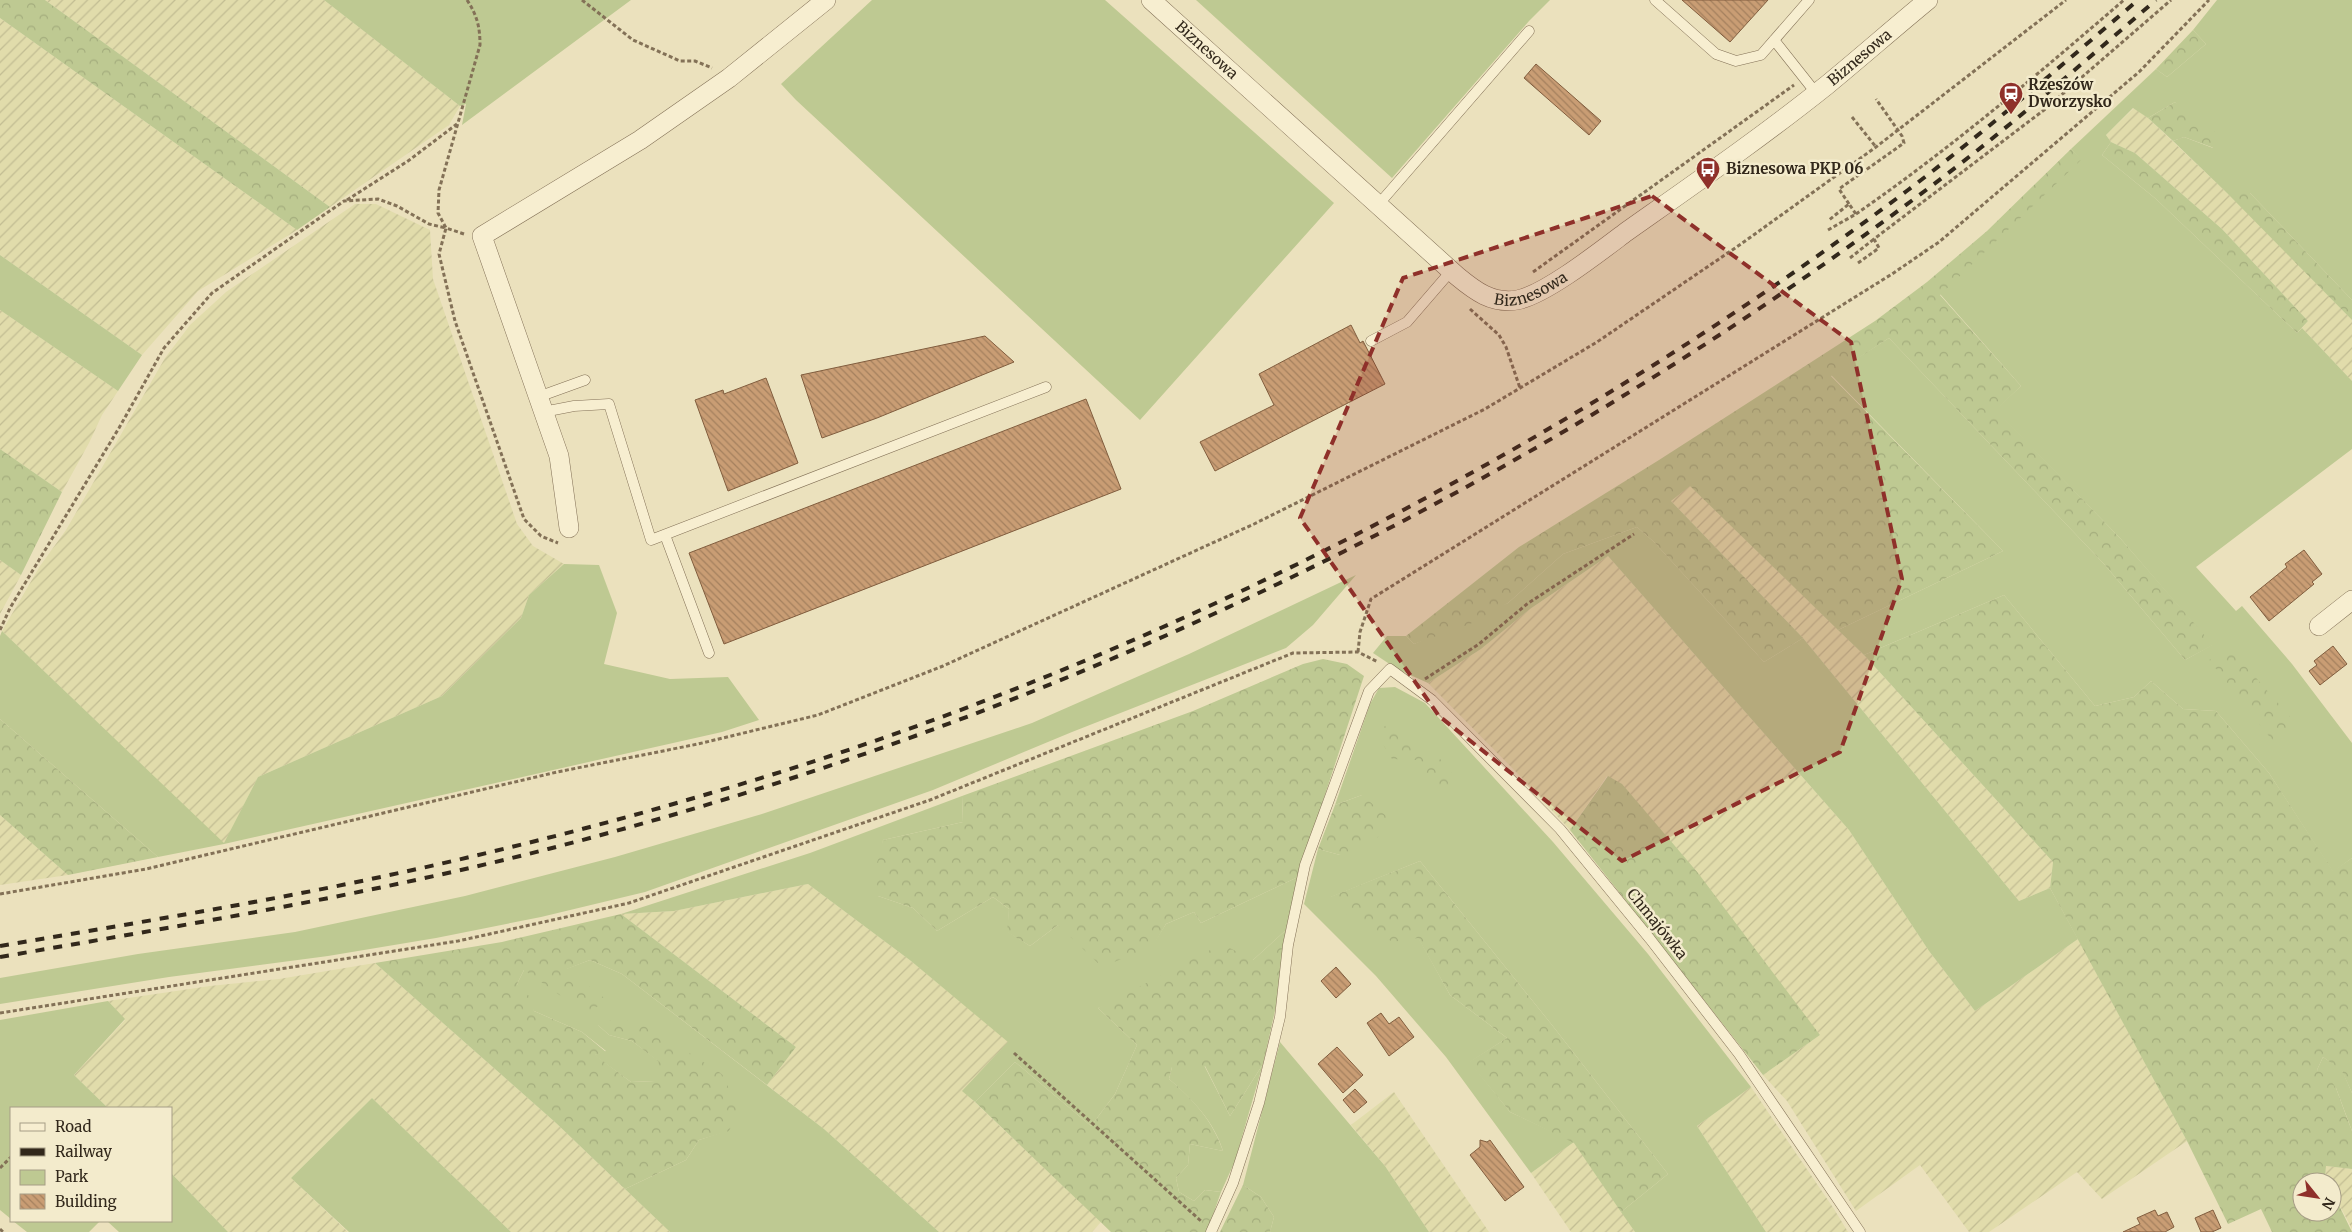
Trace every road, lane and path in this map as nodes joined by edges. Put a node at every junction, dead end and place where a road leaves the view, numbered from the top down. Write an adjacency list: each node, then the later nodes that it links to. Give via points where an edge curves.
1 (467, 0): 19 (path, via 480,27 480,45)
2 (582, 0): 14 (path, via 633,40 680,61 695,61)
3 (826, 0): 14 (street)
4 (1151, 0): 23 (street, Biznesowa)
5 (1654, 0): 13 (lane, via 1716,54 1736,61 1761,55)
6 (1809, 0): 13 (lane)
7 (1928, 0): 16 (street, Biznesowa)
8 (2066, 0): 20 (path)
9 (2124, 0): 24 (path, via 2018,91 1907,179)
10 (2171, 0): 29 (path, via 2044,110)
11 (2209, 0): 46 (path, via 2139,72 1939,242 1371,599 1360,632)
12 (1530, 31): 23 (lane)
13 (1774, 40): 15 (lane)
14 (730, 78): 28 (street, via 640,140)
15 (1805, 78): 16 (lane); 33 (path)
16 (1816, 93): 32 (street, Biznesowa, via 1641,222 1537,292 1501,301 1477,292)
17 (1876, 99): 22 (path, via 1904,143 1839,189)
18 (1852, 117): 20 (path)
19 (458, 124): 21 (path); 26 (path, via 439,190 438,213)
20 (1876, 147): 38 (path, via 1597,342)
21 (344, 202): 26 (path, via 378,199 429,224); 45 (path, via 212,293 164,348)
22 (1849, 204): 24 (path); 25 (path)
23 (1378, 205): 32 (street, Biznesowa)
24 (1856, 214): 27 (path)
25 (1828, 220)
26 (446, 228): 28 (path, via 458,234); 40 (path, via 440,254 455,320 524,519 541,536 560,544)
27 (1828, 230)
28 (482, 236): 39 (street)
29 (1874, 239): 30 (path); 31 (path, via 1880,248)
30 (1850, 258)
31 (1858, 263)
32 (1451, 270): 35 (lane, via 1407,322)
33 (1526, 278)
34 (1492, 328): 38 (path, via 1506,347)
35 (1371, 341)
36 (585, 380): 39 (lane)
37 (1046, 387): 42 (lane)
38 (1520, 388): 50 (path, via 1485,409 1254,524 943,666 818,715 383,812 146,869)
39 (541, 405): 40 (street, via 559,456); 42 (lane, via 609,404 651,540)
40 (569, 528)
41 (1634, 534): 49 (path, via 1527,604 1479,644)
42 (665, 535): 47 (lane)
43 (2352, 600): 44 (street)
44 (2318, 626)
45 (0, 630)
46 (1358, 652): 48 (path); 51 (path, via 1293,653 930,800 629,903 458,940)
47 (709, 653)
48 (1390, 669): 49 (lane, Chmajówka); 56 (lane, via 1369,691 1305,865 1288,945 1280,1017 1259,1103 1233,1183)
49 (1414, 686): 58 (lane, Chmajówka, via 1432,700 1560,829 1650,939 1739,1054)
50 (0, 894)
51 (0, 1014)
52 (1014, 1053): 56 (path)
53 (10, 1158): 54 (path)
54 (0, 1168)
55 (0, 1229): 57 (path)
56 (1212, 1231)
57 (3, 1232)
58 (1860, 1232)

